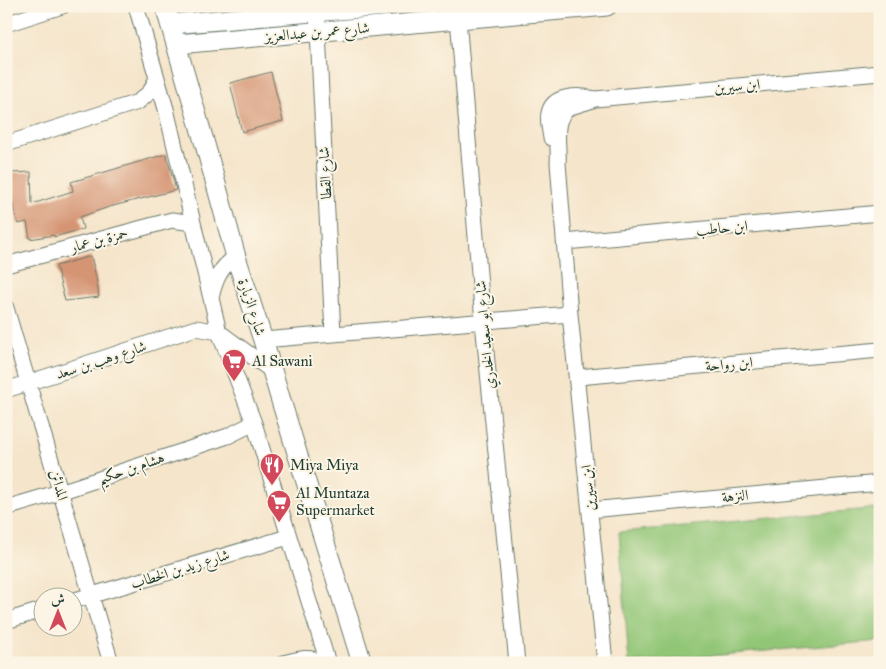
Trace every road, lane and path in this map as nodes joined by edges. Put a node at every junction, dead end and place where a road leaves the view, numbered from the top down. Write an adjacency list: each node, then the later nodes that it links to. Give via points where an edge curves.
1 (62, 6): 9 (street)
2 (136, 6): 15 (street)
3 (165, 6): 10 (street, شارع الزبارة)
4 (385, 6): 7 (street, شارع عمر بن عبدالعزيز)
5 (607, 6): 8 (street, شارع عمر بن عبدالعزيز)
6 (263, 11): 7 (street, شارع عمر بن عبدالعزيز); 10 (street, شارع عمر بن عبدالعزيز); 12 (street)
7 (317, 12): 11 (street, شارع القطا)
8 (457, 13): 11 (street, شارع عمر بن عبدالعزيز); 27 (street, شارع ابو سعيد الخدري)
9 (6, 24)
10 (171, 24): 13 (street, شارع الزبارة)
11 (318, 32): 12 (street, شارع عمر بن عبدالعزيز); 30 (street, شارع القطا)
12 (264, 36): 13 (street, شارع عمر بن عبدالعزيز)
13 (177, 44): 22 (street, شارع الزبارة)
14 (880, 73): 21 (street, ابن سيرين, via 594,99 570,108 558,124)
15 (157, 78): 16 (street, via 150,92); 17 (street)
16 (138, 102): 17 (street, via 153,103); 18 (street)
17 (166, 109): 20 (street)
18 (6, 144)
19 (880, 213): 21 (street, ابن حاطب)
20 (193, 223): 23 (street, حمزة بن عمار, via 172,220); 24 (street)
21 (564, 242): 26 (street, ابن سيرين)
22 (236, 257): 24 (street, via 220,272); 31 (street, شارع الزبارة)
23 (6, 265)
24 (211, 299): 28 (street, via 206,315); 29 (street)
25 (6, 308): 35 (street, المدائن)
26 (570, 314): 27 (street); 34 (street, ابن سيرين)
27 (483, 322): 30 (street); 52 (street, شارع ابو سعيد الخدري)
28 (196, 328): 29 (street, شارع وهب بن سعد); 35 (street, شارع وهب بن سعد)
29 (220, 332): 33 (street, شارع وهب بن سعد); 37 (street)
30 (333, 334): 31 (street)
31 (263, 340): 33 (street, شارع الزبارة)
32 (880, 350): 34 (street, ابن رواحة)
33 (272, 371): 51 (street, شارع الزبارة)
34 (578, 377): 41 (street, ابن سيرين)
35 (28, 384): 36 (street, شارع وهب بن سعد); 39 (street, المدائن)
36 (6, 390)
37 (254, 424): 39 (street, هشام بن حكيم, via 228,436); 42 (street)
38 (880, 483): 41 (street, النزهة)
39 (60, 492): 40 (street, هشام بن حكيم); 43 (street, المدائن)
40 (6, 508)
41 (590, 510): 53 (street, ابن سيرين)
42 (288, 536): 43 (street, شارع زيد بن الخطاب); 50 (street)
43 (91, 595): 44 (street, شارع زيد بن الخطاب); 47 (street, المدائن)
44 (82, 598)
45 (32, 613): 46 (street)
46 (6, 622)
47 (111, 663)
48 (284, 663): 49 (street, via 303,658)
49 (322, 663)
50 (328, 663)
51 (362, 663)
52 (517, 663)
53 (605, 663)

